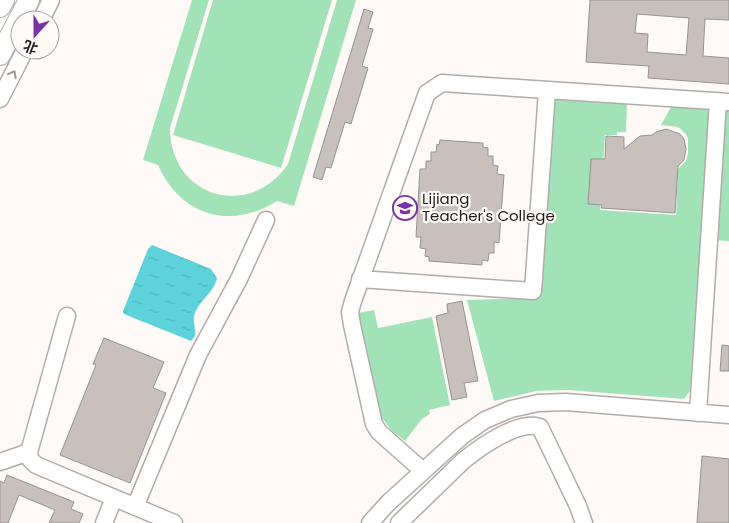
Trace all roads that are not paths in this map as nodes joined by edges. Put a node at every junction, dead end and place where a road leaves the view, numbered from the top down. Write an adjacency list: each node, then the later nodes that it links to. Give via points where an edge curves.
1 (4, 0): 3 (main road)
2 (29, 0): 4 (main road)
3 (0, 7)
4 (0, 55)
5 (21, 60): 7 (street, one-way to 5)
6 (547, 90): 8 (street); 10 (street, via 442,84 430,90 423,101); 10 (street, via 534,291)
7 (0, 99)
8 (723, 102): 12 (street)
9 (266, 220): 18 (street, via 198,355)
10 (360, 279): 16 (street, via 350,318 374,424)
11 (67, 316): 14 (street)
12 (698, 413): 13 (street); 16 (street, via 566,402 524,405 474,427)
13 (729, 415)
14 (29, 452): 15 (street); 17 (street, via 36,465)
15 (0, 462)
16 (423, 471): 21 (street)
17 (114, 498): 18 (street); 19 (street)
18 (135, 507): 20 (street)
19 (104, 523)
20 (174, 523)
21 (370, 523)
22 (399, 523): 23 (street, via 475,451 500,436 533,424 540,426)
23 (584, 523)

